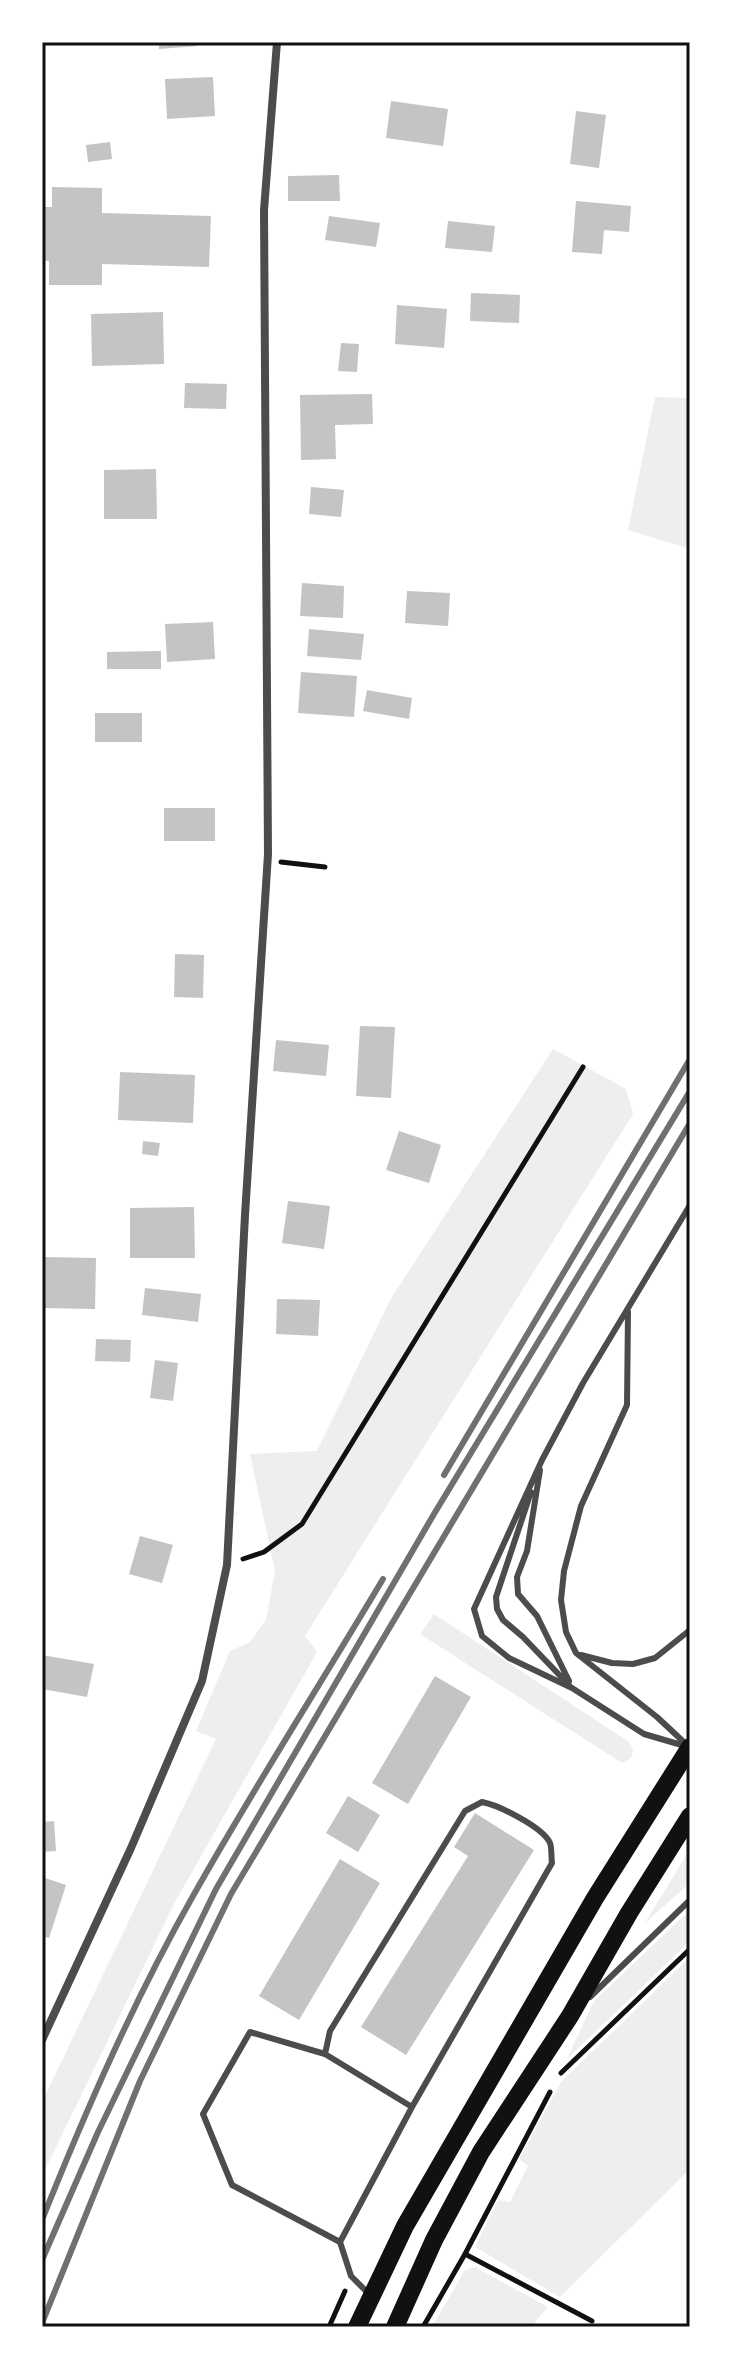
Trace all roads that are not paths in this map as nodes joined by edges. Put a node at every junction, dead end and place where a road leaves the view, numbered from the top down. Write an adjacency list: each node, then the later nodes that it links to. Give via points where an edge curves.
1 (277, 42): 12 (street, via 264,210 268,863 227,1565 202,1681)
2 (690, 1205): 3 (lane)
3 (628, 1312): 4 (lane); 6 (lane, via 627,1405 581,1506 564,1571 561,1600)
4 (542, 1460): 7 (lane, via 518,1594 537,1616); 7 (lane, via 496,1597 497,1609); 7 (lane, via 474,1609 482,1636 497,1650)
5 (690, 1630): 6 (lane, via 655,1658 633,1664)
6 (576, 1653): 8 (lane)
7 (572, 1688): 8 (lane, via 644,1734)
8 (690, 1747): 16 (main road, via 595,1898 405,2226)
9 (690, 1816): 11 (main road)
10 (690, 1900): 11 (lane)
11 (570, 2016): 18 (main road, via 481,2152)
12 (42, 2040)
13 (325, 2054): 14 (lane); 14 (lane, via 330,2031 465,1811 482,1802 497,1805 550,1842 552,1863); 15 (lane, via 250,2032 203,2114 232,2185)
14 (412, 2107): 15 (lane)
15 (340, 2242): 16 (lane, via 351,2276)
16 (371, 2296): 17 (main road)
17 (357, 2327)
18 (395, 2327)

